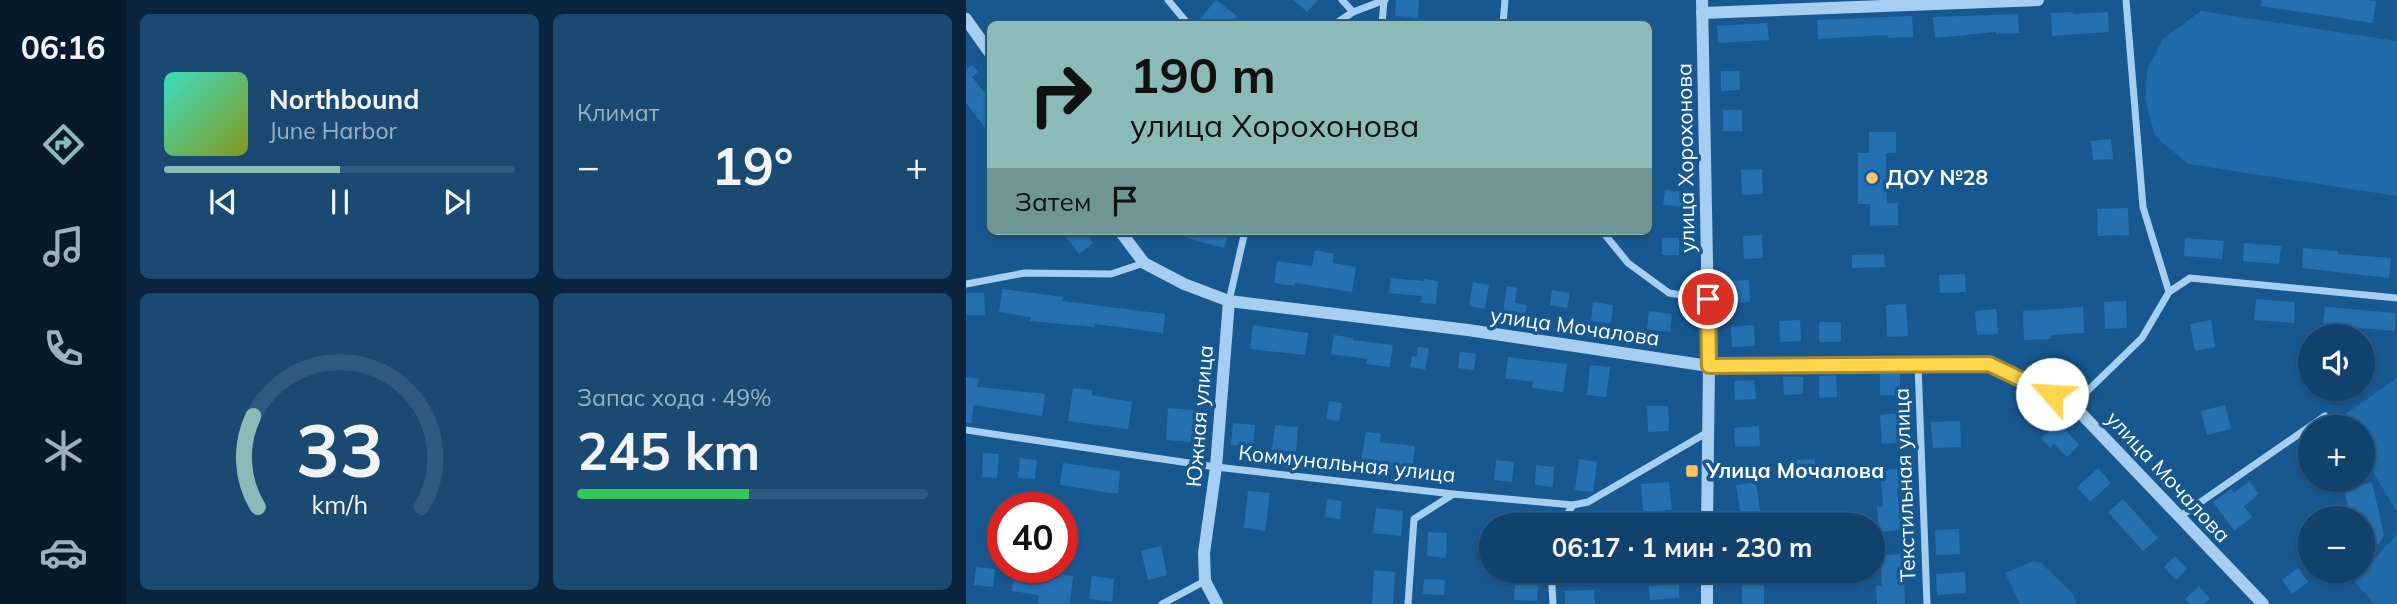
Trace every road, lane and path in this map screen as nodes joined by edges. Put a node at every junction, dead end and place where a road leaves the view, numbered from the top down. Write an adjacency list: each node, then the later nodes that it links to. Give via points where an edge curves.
1 (1167, 0): 10 (street)
2 (1342, 0): 8 (street)
3 (1384, 0): 8 (street); 12 (street)
4 (1505, 0): 13 (street)
5 (2038, 0): 7 (street)
6 (2126, 0): 20 (street, via 2143,207)
7 (1702, 7): 22 (street, улица Хорохонова)
8 (1353, 12): 11 (street)
9 (966, 19): 14 (street)
10 (1185, 21)
11 (1340, 21)
12 (1382, 21)
13 (1503, 21)
14 (987, 48)
15 (1123, 235): 18 (street)
16 (1244, 235): 23 (street, Южная улица)
17 (1605, 235): 22 (street, via 1628,263 1669,293)
18 (1144, 263): 19 (street, via 1111,274 1026,273); 23 (street, улица Мочалова)
19 (966, 284)
20 (2169, 292): 21 (street, via 2190,278); 26 (street, via 2142,338)
21 (2397, 298)
22 (1708, 299): 25 (street, улица Хорохонова)
23 (1229, 301): 25 (street, улица Мочалова); 30 (street, Южная улица)
24 (1919, 365): 25 (street, улица Мочалова); 26 (street, улица Мочалова, via 1989,364); 44 (street, Текстильная улица)
25 (1709, 366): 28 (street, улица Хорохонова)
26 (2073, 405): 35 (street, улица Мочалова)
27 (966, 430): 30 (street, Коммунальная улица)
28 (1708, 432): 32 (street, Коммунальная улица, via 1588,502); 34 (street, улица Хорохонова)
29 (2298, 435): 35 (street)
30 (1216, 467): 31 (street, Коммунальная улица); 36 (street, Южная улица, via 1204,553)
31 (1453, 494): 32 (street, Коммунальная улица); 41 (street, via 1414,519)
32 (1573, 505): 33 (street)
33 (1568, 513)
34 (1707, 513)
35 (2179, 517): 45 (street, улица Мочалова)
36 (1205, 581): 39 (street); 40 (street, Южная улица)
37 (1552, 583): 42 (street)
38 (1707, 583): 43 (street)
39 (1162, 604)
40 (1217, 604)
41 (1408, 604)
42 (1553, 604)
43 (1707, 604)
44 (1927, 604)
45 (2263, 604)

